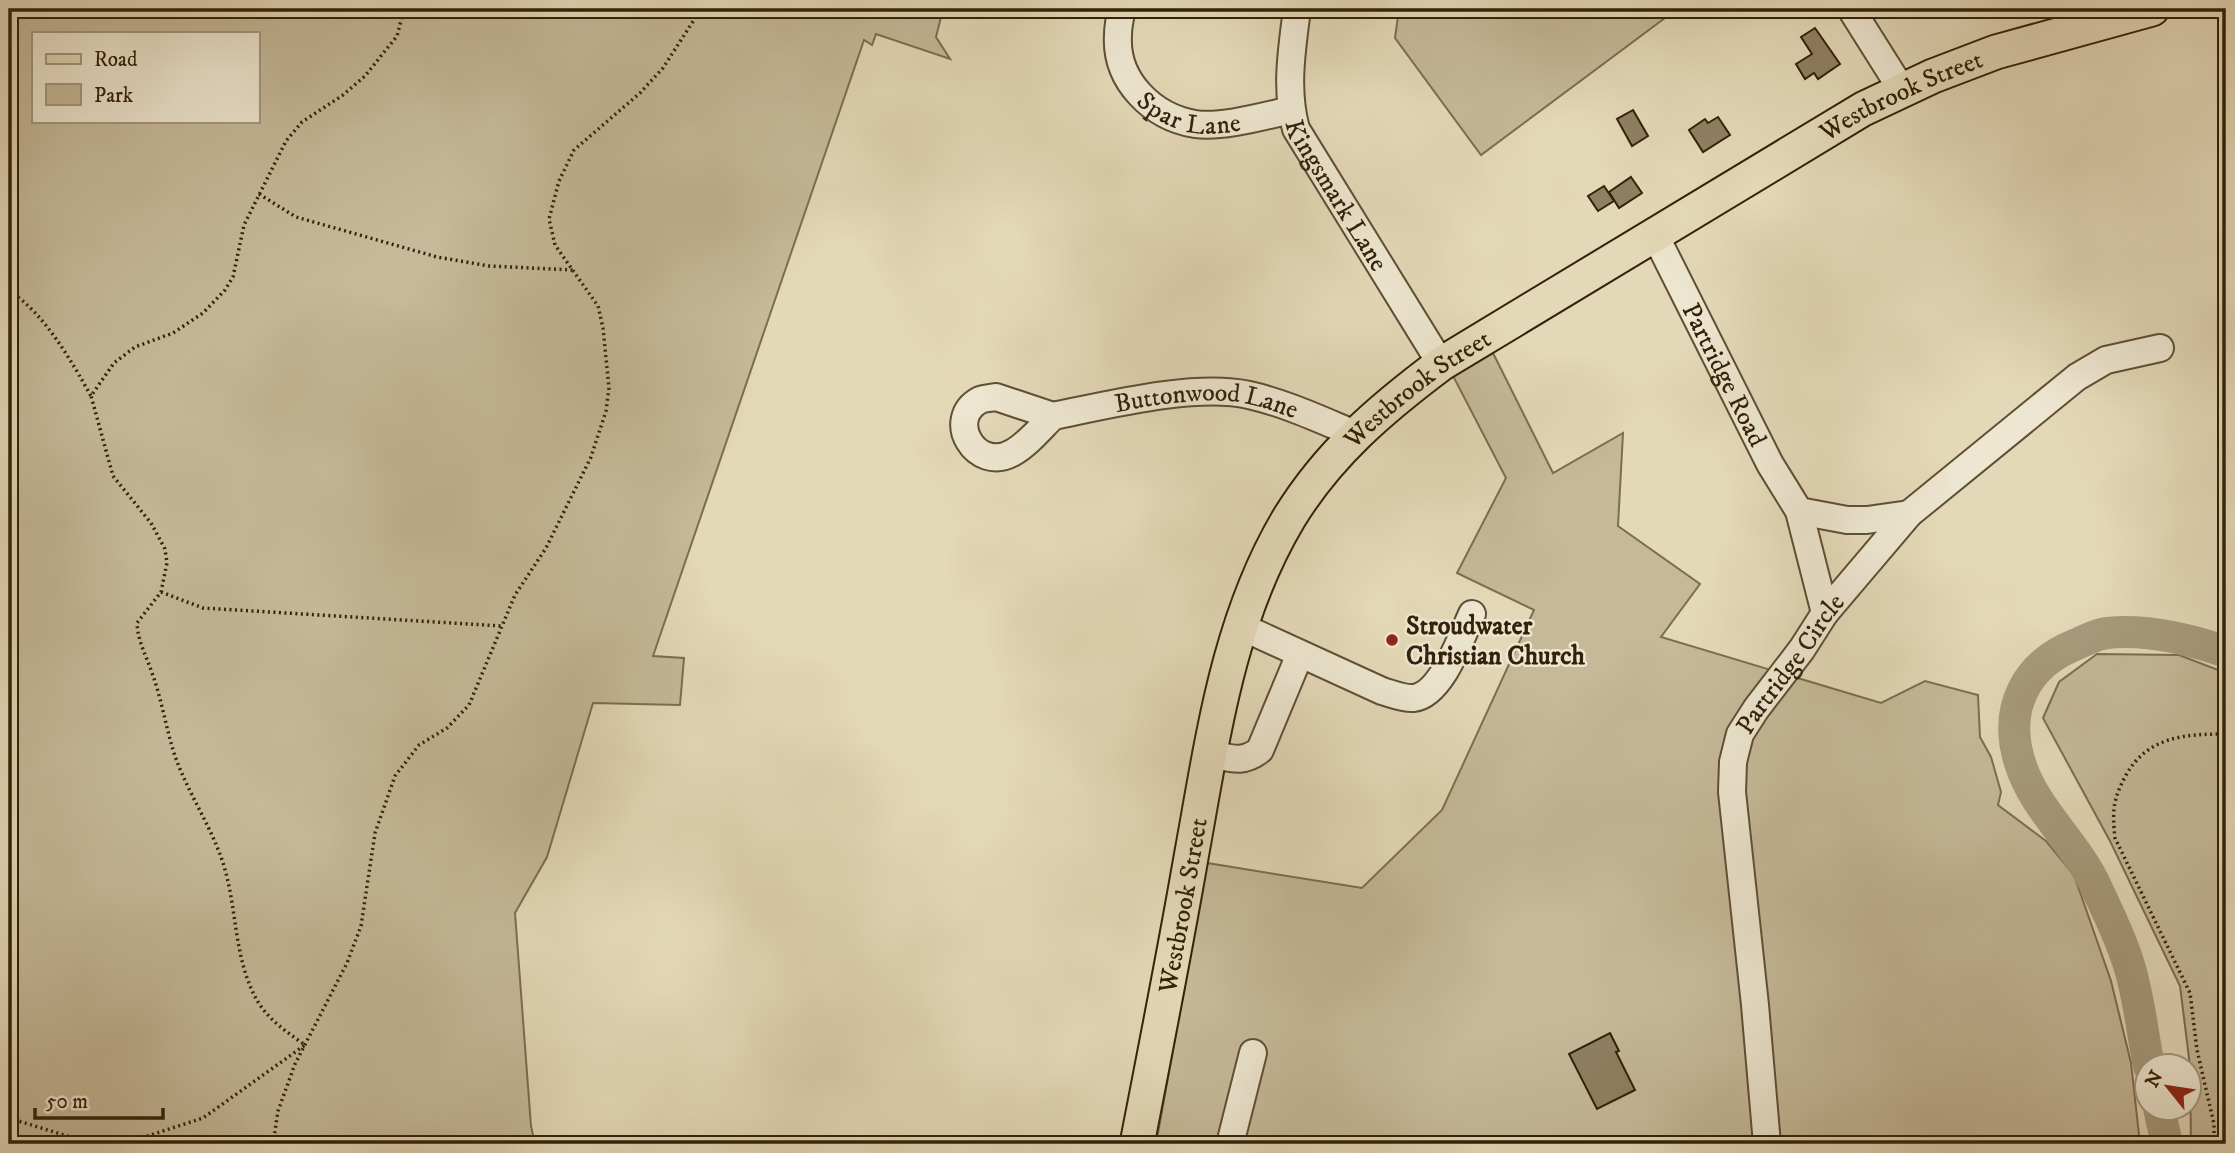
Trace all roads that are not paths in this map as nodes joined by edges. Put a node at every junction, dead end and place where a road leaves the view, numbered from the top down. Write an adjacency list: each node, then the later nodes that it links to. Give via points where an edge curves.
1 (1122, 9): 6 (street, Spar Lane, via 1118,37 1122,62 1139,94 1156,109 1197,124)
2 (1297, 9): 6 (street, Kingsmark Lane, via 1289,73)
3 (1851, 9): 5 (street)
4 (2152, 9): 5 (main road, Westbrook Street, via 1996,52)
5 (1902, 90): 7 (main road, Westbrook Street)
6 (1291, 110): 9 (street, Kingsmark Lane, via 1316,164)
7 (1654, 235): 9 (main road, Westbrook Street); 12 (street, Partridge Road, via 1770,464)
8 (2160, 348): 13 (street, Partridge Circle, via 2106,360 2077,377)
9 (1441, 364): 11 (main road, Westbrook Street)
10 (1053, 416): 11 (street, Buttonwood Lane, via 1211,391 1249,395)
11 (1355, 434): 16 (main road, Westbrook Street, via 1290,516)
12 (1799, 511): 13 (street, via 1847,520); 14 (street, Partridge Road)
13 (1909, 513): 14 (street, Partridge Circle)
14 (1825, 613): 22 (street, Partridge Circle, via 1740,734 1733,762 1732,792)
15 (1472, 614): 17 (street, via 1438,684 1417,698 1382,691)
16 (1240, 626): 17 (street); 18 (main road, Westbrook Street)
17 (1300, 654): 18 (street, via 1260,750 1239,760)
18 (1210, 754): 20 (main road, Westbrook Street)
19 (1253, 1053): 21 (street)
20 (1137, 1144)
21 (1230, 1144)
22 (1767, 1144)

